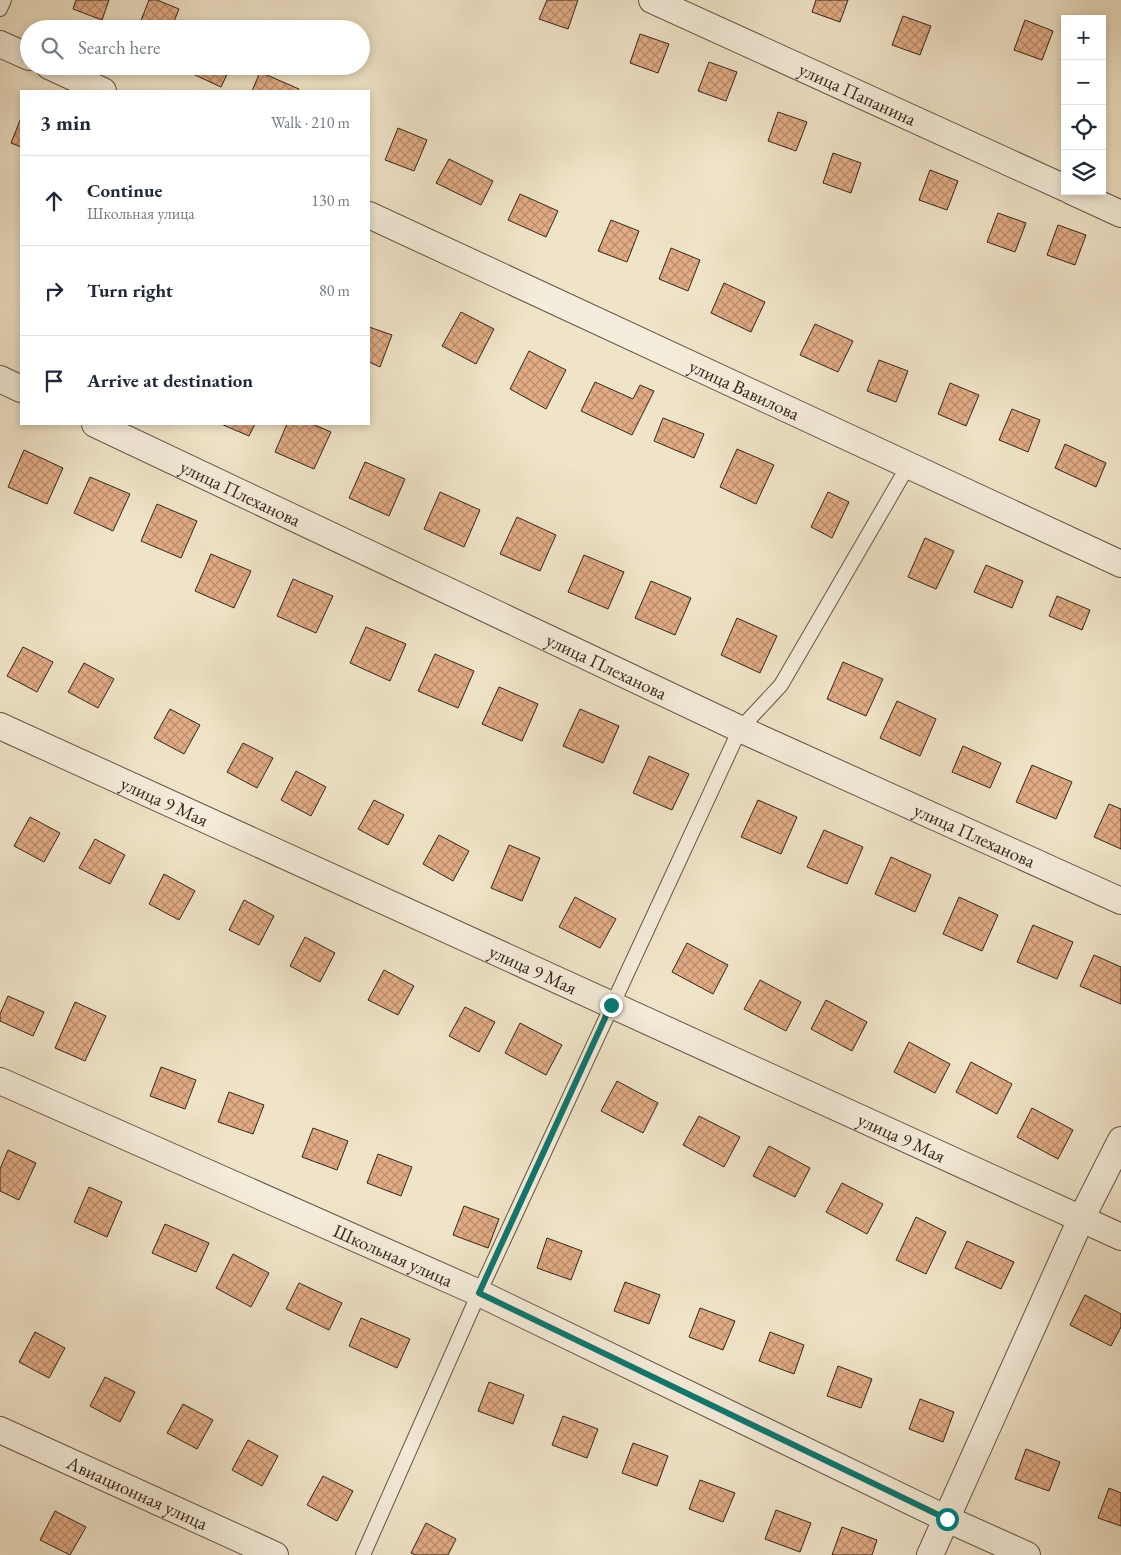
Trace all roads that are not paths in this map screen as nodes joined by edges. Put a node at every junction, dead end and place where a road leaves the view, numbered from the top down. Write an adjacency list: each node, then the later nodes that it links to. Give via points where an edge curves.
1 (4, 0): 3 (lane)
2 (652, 0): 8 (street, улица Папанина)
3 (0, 9)
4 (0, 44): 5 (street)
5 (20, 53)
6 (68, 75): 7 (street)
7 (101, 90)
8 (1061, 186)
9 (1080, 195): 10 (street)
10 (1121, 214)
11 (370, 215): 15 (street, улица Вавилова)
12 (0, 379): 13 (street)
13 (20, 389)
14 (97, 425): 18 (street, улица Плеханова)
15 (908, 466): 16 (street, улица Вавилова); 18 (lane, via 780,685)
16 (1121, 564)
17 (0, 726): 20 (street, улица 9 Мая)
18 (740, 730): 19 (street, улица Плеханова); 20 (lane)
19 (1121, 901)
20 (611, 1005): 23 (street, улица 9 Мая); 25 (lane)
21 (0, 1081): 25 (street, Школьная улица)
22 (1121, 1140): 23 (street)
23 (1081, 1219): 24 (street, улица 9 Мая); 27 (street)
24 (1121, 1237)
25 (479, 1293): 27 (street, Школьная улица); 29 (lane)
26 (0, 1430): 28 (street, Авиационная улица)
27 (947, 1519): 30 (street); 31 (street, Школьная улица)
28 (275, 1555)
29 (363, 1555)
30 (930, 1555)
31 (1027, 1555)

